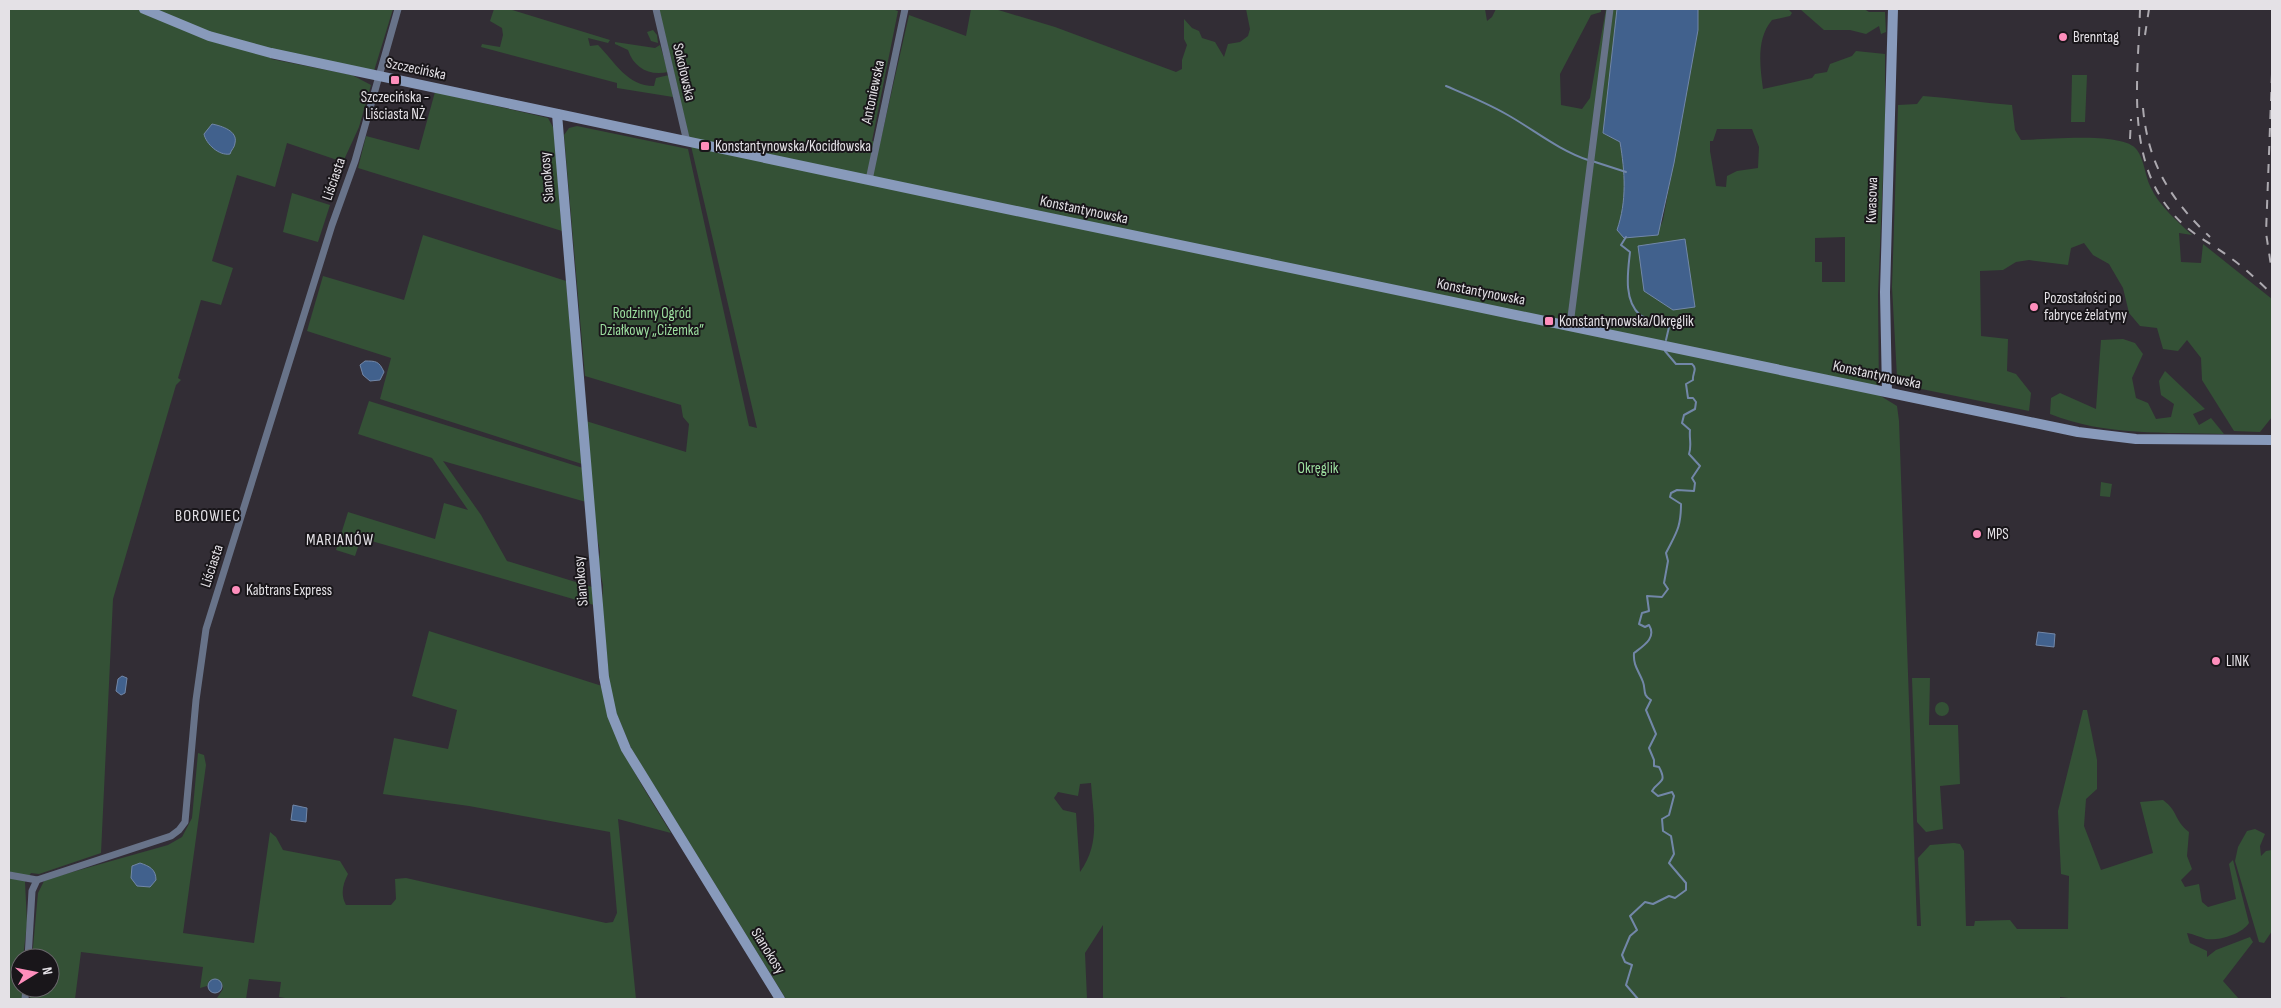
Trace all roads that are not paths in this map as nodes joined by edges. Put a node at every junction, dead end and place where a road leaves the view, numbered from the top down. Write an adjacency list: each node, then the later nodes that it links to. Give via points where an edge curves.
1 (144, 9): 7 (main road, Szczecińska, via 230,43)
2 (398, 9): 7 (street, Liściasta)
3 (656, 9): 9 (street, Sokołowska)
4 (905, 9): 10 (street, Antoniewska)
5 (1610, 9): 11 (street)
6 (1893, 9): 12 (main road, Kwasowa, via 1885,292)
7 (378, 76): 8 (main road, Szczecińska); 15 (street, Liściasta, via 355,161 206,629 185,822 171,836)
8 (557, 114): 9 (main road, Szczecińska); 17 (main road, Sianokosy, via 608,703 629,754)
9 (687, 142): 10 (main road, Konstantynowska)
10 (869, 180): 11 (main road, Konstantynowska)
11 (1570, 325): 12 (main road, Konstantynowska)
12 (1887, 392): 13 (main road, Konstantynowska, via 2109,437)
13 (2272, 440)
14 (9, 875): 15 (street)
15 (37, 880): 16 (street, via 32,891)
16 (29, 948)
17 (780, 999)

